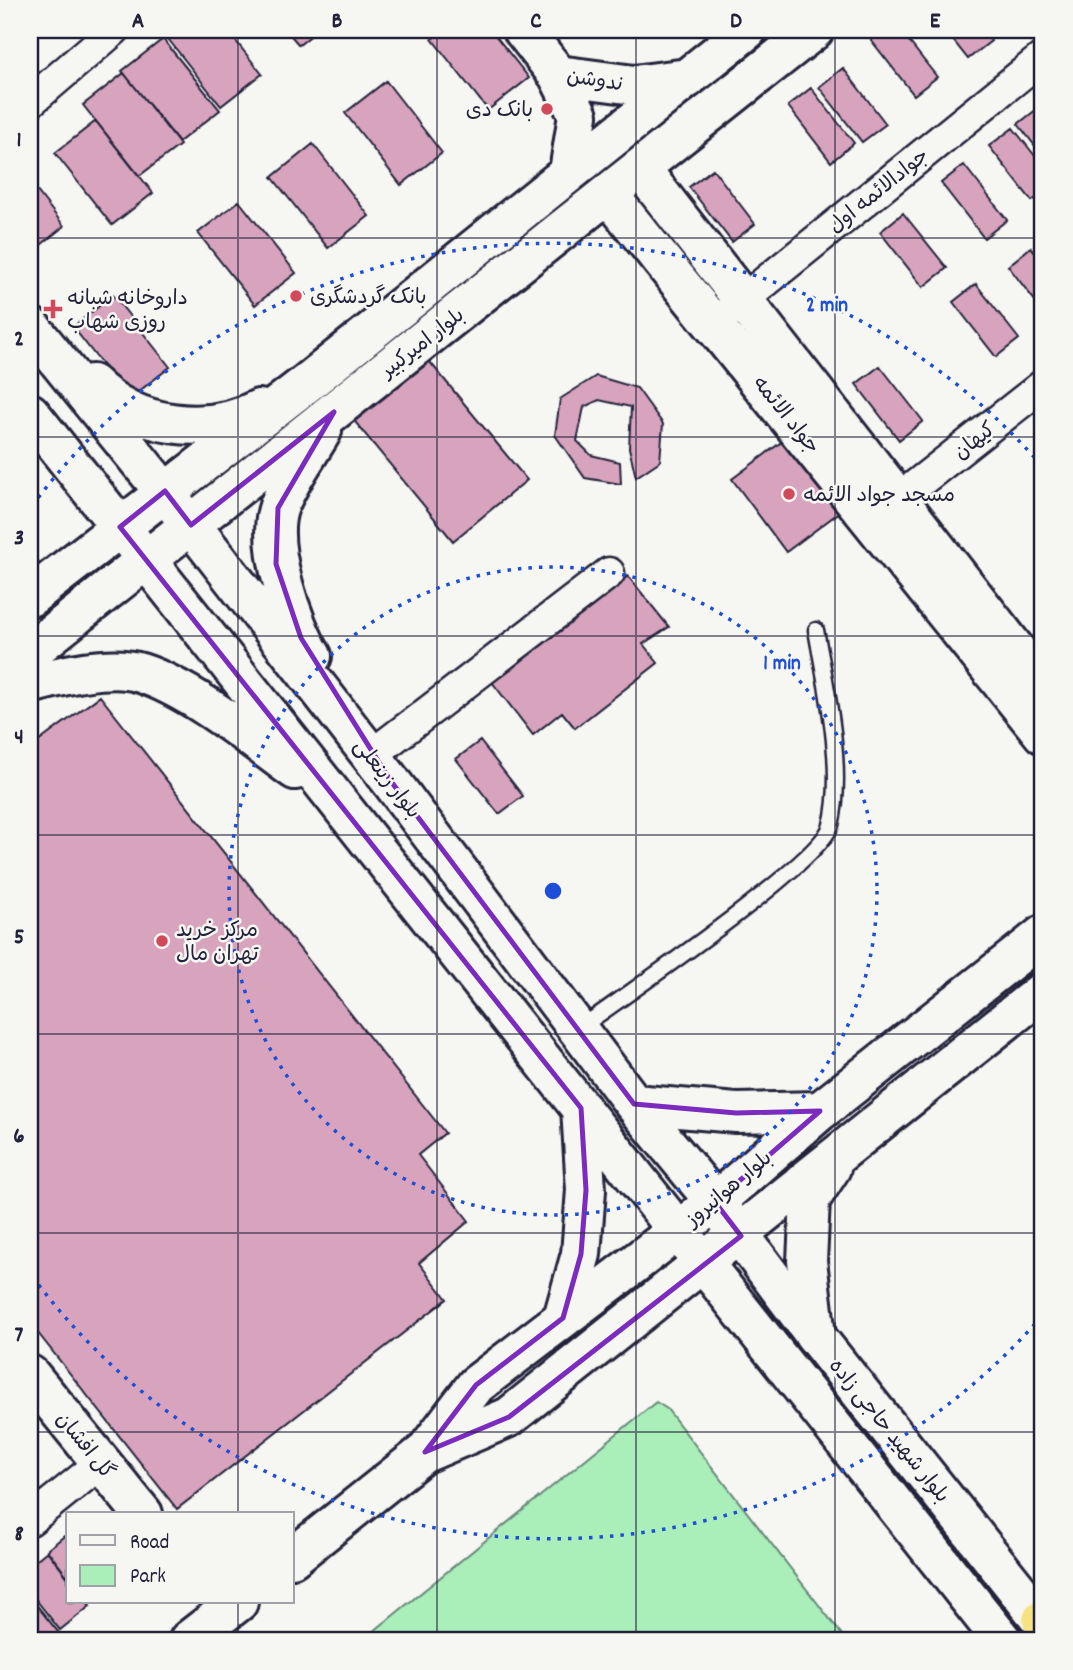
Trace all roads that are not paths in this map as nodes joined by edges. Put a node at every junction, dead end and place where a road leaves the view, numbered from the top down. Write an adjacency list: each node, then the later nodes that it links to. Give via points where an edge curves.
1 (114, 30): 8 (street)
2 (523, 30): 6 (main road, ندوشن)
3 (747, 30): 7 (main road, بلوار امیرکبیر)
4 (814, 30): 9 (main road, بلوار امیرکبیر)
5 (1043, 57): 12 (street, جوادالائمه اول)
6 (558, 75): 7 (main road, ندوشن, via 634,85); 10 (main road, via 578,115)
7 (688, 78): 10 (main road, بلوار امیرکبیر)
8 (30, 102)
9 (640, 168): 11 (main road, بلوار امیرکبیر); 12 (main road, جواد الائمه)
10 (569, 172): 14 (main road, بلوار امیرکبیر)
11 (608, 194): 12 (main road, جواد الائمه); 16 (main road, بلوار امیرکبیر)
12 (728, 312): 19 (main road, جواد الائمه)
13 (30, 324): 14 (main road, via 97,389 144,418 194,426 244,417); 18 (main road, بلوار زینعلی)
14 (307, 383): 18 (main road, بلوار امیرکبیر)
15 (1043, 385): 19 (street, کیهان)
16 (334, 412): 20 (main road, بلوار امیرکبیر); 30 (main road, via 278,508 276,564 301,638)
17 (30, 414): 21 (main road)
18 (165, 491): 20 (main road, بلوار زینعلی); 21 (main road, بلوار امیرکبیر)
19 (885, 510): 28 (main road, جواد الائمه); 29 (main road, جواد الائمه)
20 (191, 524): 22 (main road, بلوار امیرکبیر); 30 (main road, بلوار زینعلی)
21 (120, 527): 22 (main road); 24 (main road, بلوار امیرکبیر)
22 (146, 560): 26 (main road, بلوار امیرکبیر); 31 (main road)
23 (609, 573): 30 (street)
24 (30, 597)
25 (816, 630): 34 (lane, via 835,778 831,828 793,871)
26 (30, 652)
27 (30, 684): 31 (main road, via 78,671 139,673 187,697)
28 (1043, 685)
29 (1041, 725)
30 (382, 767): 34 (main road, بلوار زینعلی)
31 (332, 797): 36 (main road)
32 (1043, 934): 37 (main road, بلوار هوانیروز)
33 (1043, 991): 38 (main road, بلوار هوانیروز)
34 (579, 1029): 35 (main road, بلوار زینعلی)
35 (634, 1104): 37 (main road, via 736,1113); 39 (main road, بلوار زینعلی)
36 (581, 1108): 40 (main road); 43 (main road, via 586,1190 581,1254)
37 (820, 1111): 39 (main road, بلوار هوانیروز)
38 (840, 1155): 41 (main road, بلوار هوانیروز); 44 (main road, via 810,1200 807,1261)
39 (715, 1202): 40 (main road, بلوار هوانیروز); 41 (main road, بلوار زینعلی)
40 (678, 1230): 42 (main road); 43 (main road, بلوار هوانیروز)
41 (741, 1236): 42 (main road, بلوار هوانیروز); 44 (main road, بلوار شهید حاجی زاده)
42 (703, 1265): 46 (main road, بلوار هوانیروز, via 509,1417); 54 (main road, بلوار شهید حاجی زاده)
43 (563, 1318): 46 (main road, بلوار هوانیروز, via 476,1385)
44 (817, 1338): 52 (main road, بلوار شهید حاجی زاده)
45 (30, 1375): 47 (main road, گل افشان)
46 (425, 1452): 50 (main road, بلوار هوانیروز)
47 (101, 1463): 48 (main road, گل افشان); 49 (street)
48 (141, 1512)
49 (30, 1520)
50 (294, 1556)
51 (226, 1605): 53 (main road)
52 (1043, 1621)
53 (189, 1640)
54 (1002, 1640)

